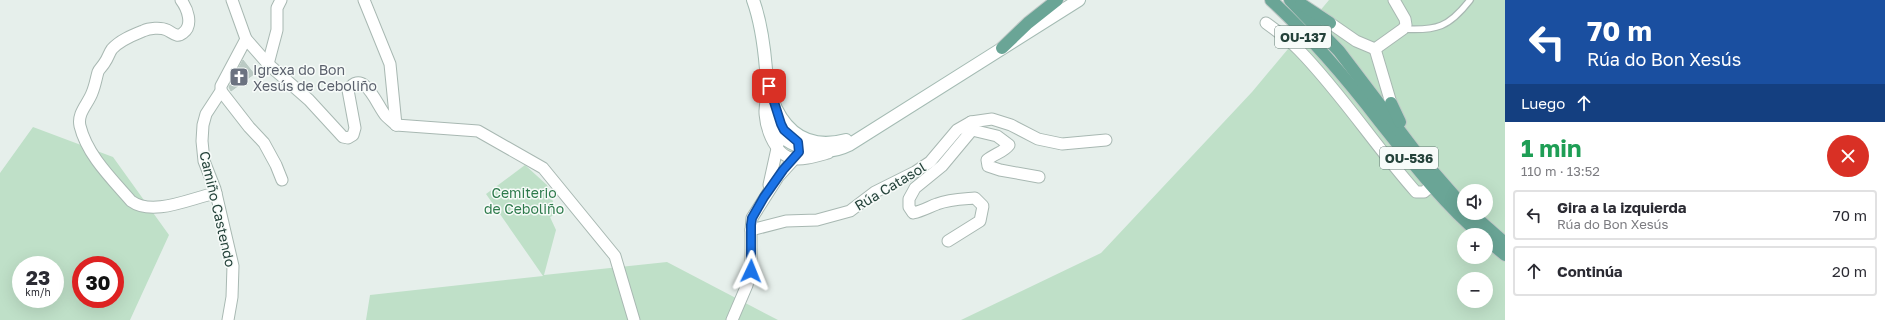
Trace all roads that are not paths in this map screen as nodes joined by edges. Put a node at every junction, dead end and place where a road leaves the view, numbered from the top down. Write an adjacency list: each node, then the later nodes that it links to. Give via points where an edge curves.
1 (181, 0): 41 (street, via 188,17 188,26 184,33 173,35 161,28 145,30 121,41 98,71 79,124 93,154 137,206 172,206)
2 (232, 0): 17 (street)
3 (281, 0): 20 (street, via 277,8 277,30)
4 (364, 0): 28 (street, via 390,64)
5 (753, 0): 22 (main road, via 761,25)
6 (1057, 0): 18 (main road)
7 (1079, 0): 18 (main road)
8 (1262, 0): 23 (main road, OU-137)
9 (1271, 0): 23 (main road, OU-536)
10 (1280, 0): 21 (main road, OU-137)
11 (1291, 0): 15 (main road); 21 (main road, OU-536)
12 (1394, 0): 16 (street, via 1405,19 1406,25)
13 (1470, 0): 16 (lane, via 1445,26 1420,30)
14 (1266, 22): 37 (street, via 1298,49 1344,100)
15 (1330, 23): 19 (street, via 1356,41)
16 (1403, 29): 19 (street)
17 (246, 39): 20 (street); 24 (street, Camiño Castendo, via 221,86)
18 (1002, 48): 33 (main road, via 880,126)
19 (1375, 49): 26 (street)
20 (268, 64): 28 (street, via 309,100 343,137 353,136 355,128 348,90 356,83 362,83 368,89 386,116)
21 (1352, 67): 35 (main road, OU-536)
22 (766, 73): 25 (main road); 27 (main road)
23 (1342, 76): 35 (main road, OU-536)
24 (222, 91): 39 (street, via 264,143); 41 (street, Camiño Castendo, via 206,114 202,140 204,161)
25 (767, 99): 30 (main road, via 772,122); 34 (street, via 764,114)
26 (1391, 103): 35 (main road, via 1411,139)
27 (780, 118): 30 (street); 33 (main road, via 802,138)
28 (396, 125): 52 (street, via 478,132 542,168 615,256)
29 (972, 126): 31 (street, Rúa Catasol, via 992,119 1038,139 1062,144); 38 (street, via 997,136 1009,145 987,160 988,166); 46 (street, Rúa Catasol, via 957,130 930,162 875,192 850,211 817,220 786,221); 47 (street, via 942,166 915,188 909,199 909,207 913,213 938,204 975,198 983,206 980,221)
30 (786, 136): 32 (main road); 33 (street, via 808,144); 34 (street)
31 (1106, 140)
32 (800, 147): 33 (main road, via 817,152); 36 (street)
33 (827, 147): 36 (street)
34 (777, 148): 36 (street, via 782,154); 42 (street, via 772,175)
35 (1411, 153): 37 (street); 40 (main road, OU-536); 43 (main road, OU-536)
36 (795, 159): 42 (street, via 783,170)
37 (1393, 166): 40 (street, via 1416,192 1424,192)
38 (1039, 177)
39 (282, 180)
40 (1431, 186): 45 (main road, OU-536)
41 (216, 193): 51 (street, Camiño Castendo, via 233,266)
42 (764, 197): 46 (street, via 752,218)
43 (1457, 200)
44 (1479, 220): 48 (main road)
45 (1474, 228)
46 (751, 230): 53 (street, via 751,271)
47 (948, 241)
48 (1505, 243)
49 (1493, 245): 50 (main road)
50 (1505, 255)
51 (228, 320)
52 (634, 320)
53 (732, 320)

